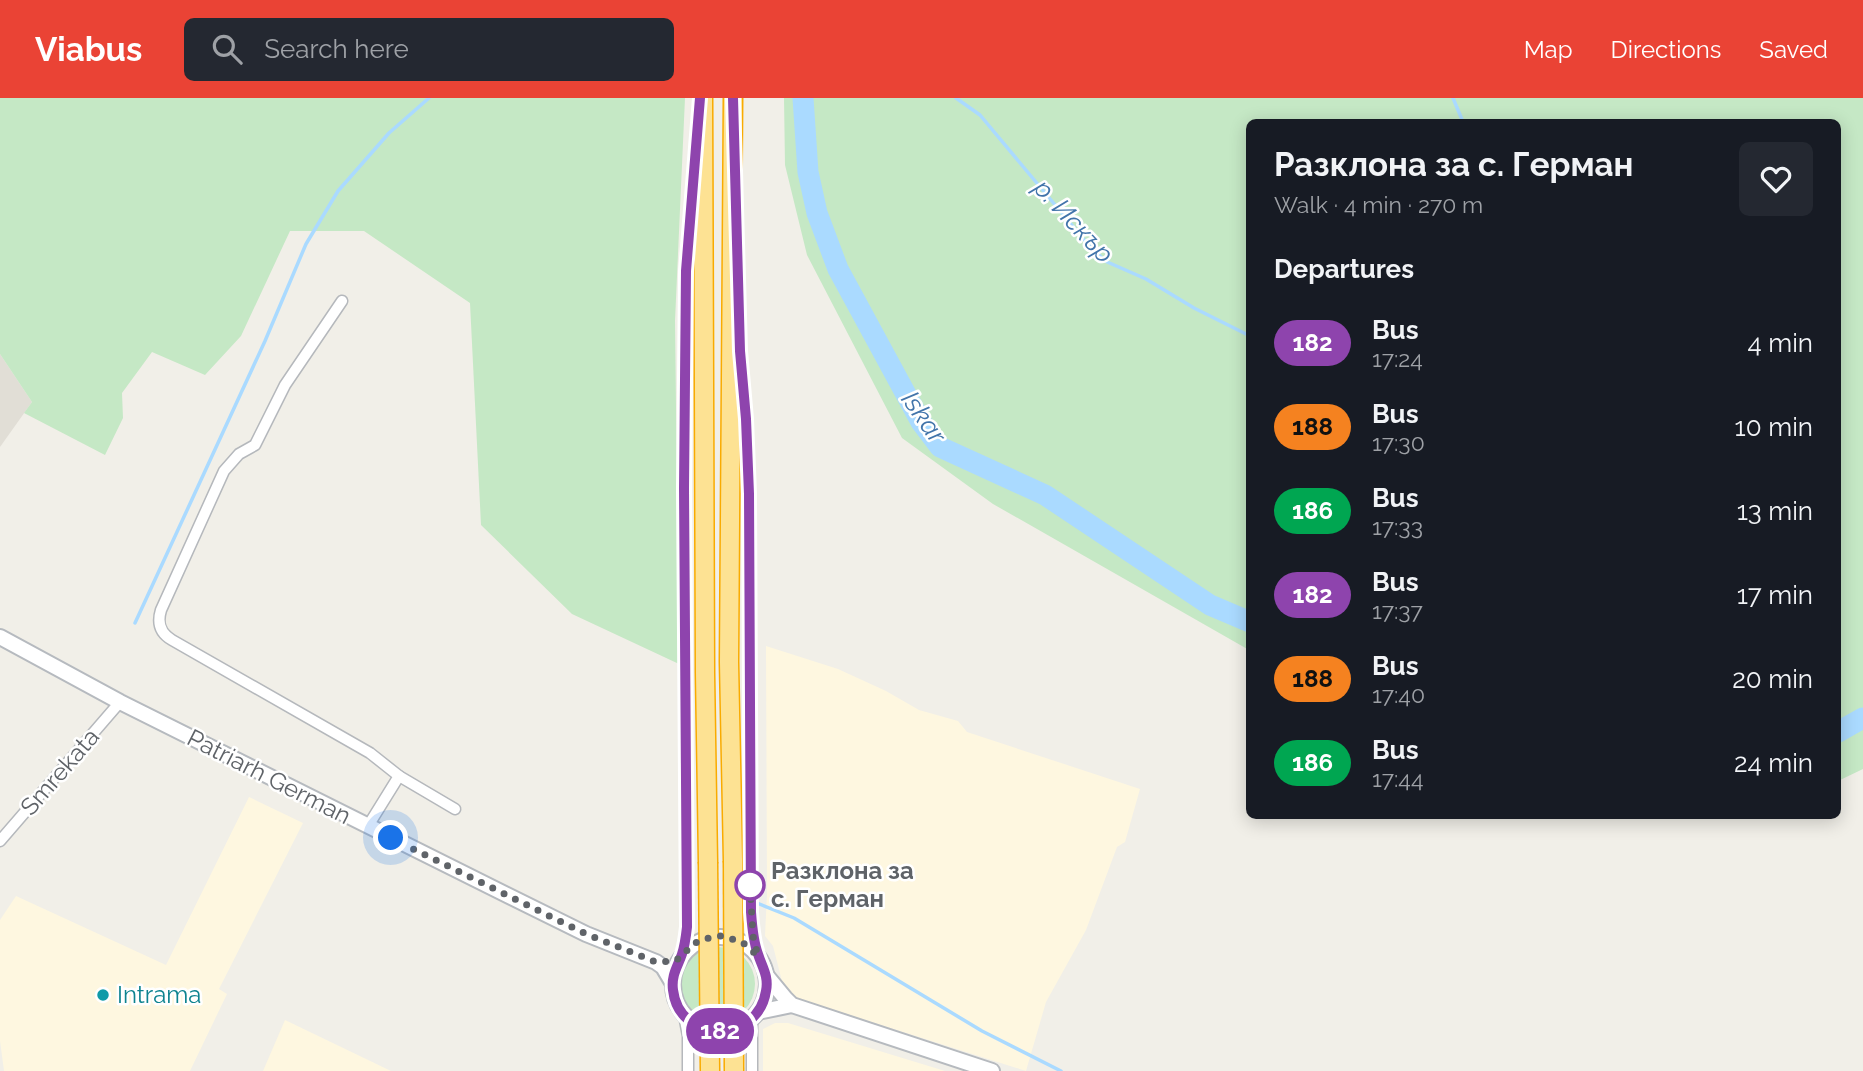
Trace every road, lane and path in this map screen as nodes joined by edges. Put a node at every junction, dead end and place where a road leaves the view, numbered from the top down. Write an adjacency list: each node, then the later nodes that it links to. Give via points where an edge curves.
1 (701, 98): 11 (street, via 686,271 687,927); 20 (highway, bridge)
2 (733, 98): 3 (highway)
3 (733, 152): 12 (street, via 749,494 751,912); 21 (highway, bridge, via 729,662)
4 (342, 302): 7 (street, via 285,385 255,445 224,471 161,610 159,624 172,640 370,753)
5 (0, 637): 6 (street, Patriarh German)
6 (120, 702): 9 (street, Patriarh German); 10 (street, Smrekata)
7 (399, 776): 8 (street); 9 (street)
8 (455, 809)
9 (368, 826): 13 (street, Patriarh German, via 586,934)
10 (0, 841)
11 (681, 956): 12 (street, via 693,944 721,936 742,942); 13 (street); 15 (street)
12 (758, 956): 14 (street)
13 (656, 962): 15 (street)
14 (766, 975): 16 (street); 18 (street, via 766,991)
15 (672, 982): 17 (street)
16 (792, 1005): 18 (street); 23 (street)
17 (684, 1015): 18 (street, via 695,1024 720,1031 734,1029); 19 (street)
18 (755, 1015): 22 (street)
19 (688, 1071)
20 (710, 1071)
21 (734, 1071)
22 (752, 1071)
23 (992, 1071)

